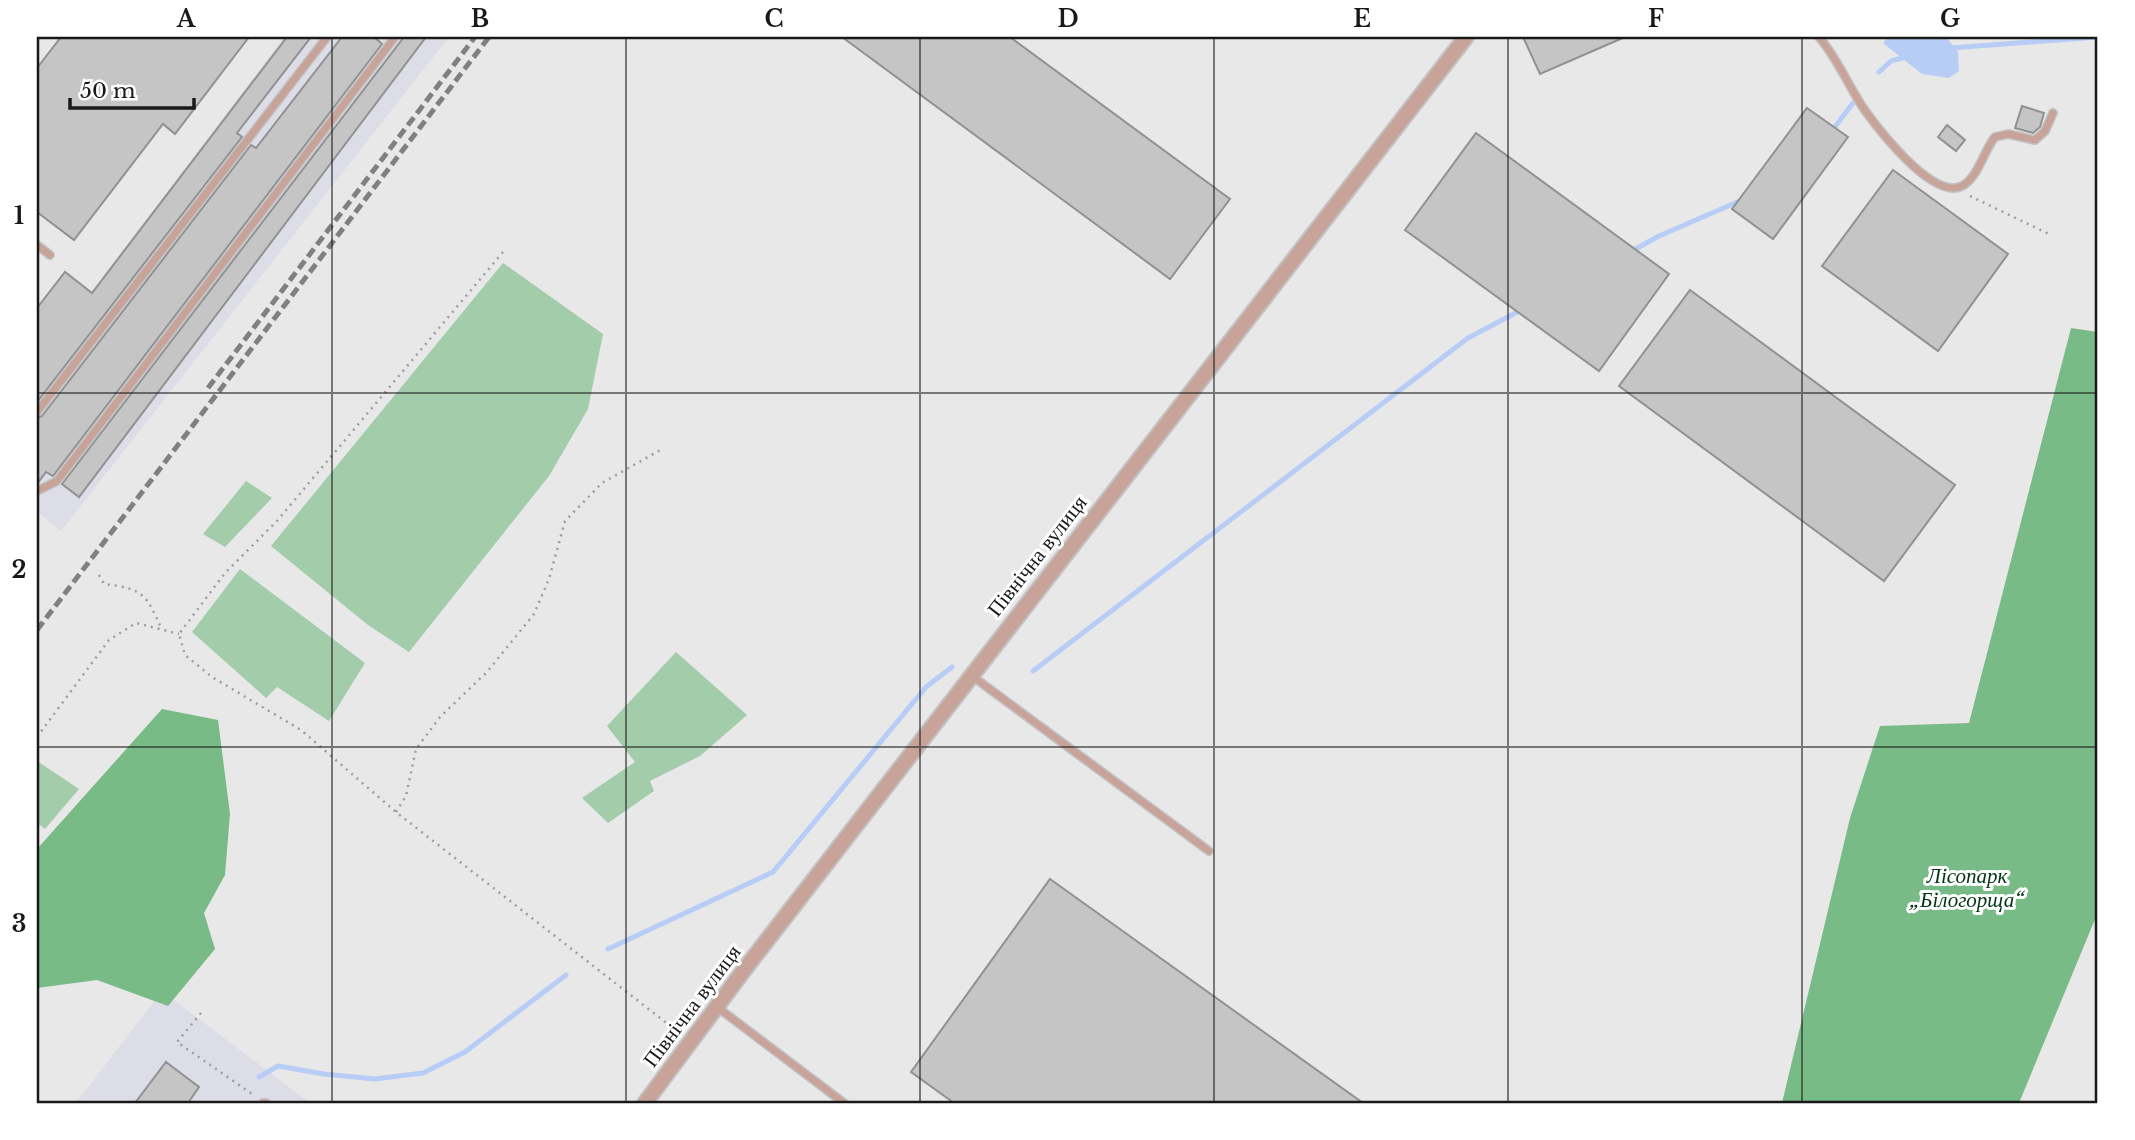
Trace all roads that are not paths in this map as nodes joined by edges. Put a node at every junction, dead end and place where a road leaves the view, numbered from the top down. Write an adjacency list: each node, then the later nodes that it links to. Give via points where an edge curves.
1 (327, 37): 8 (lane)
2 (395, 37): 9 (lane, via 57,481)
3 (1466, 37): 10 (street, Північна вулиця)
4 (1819, 37): 5 (lane, via 1863,107 1910,164 1944,186 1964,185 1995,137 2008,134 2035,139 2045,131)
5 (2053, 113)
6 (37, 245): 7 (lane)
7 (50, 255)
8 (37, 412)
9 (37, 491)
10 (972, 675): 11 (lane); 12 (street, Північна вулиця)
11 (1209, 851)
12 (717, 1007): 13 (street, Північна вулиця); 14 (lane)
13 (645, 1103)
14 (844, 1103)

